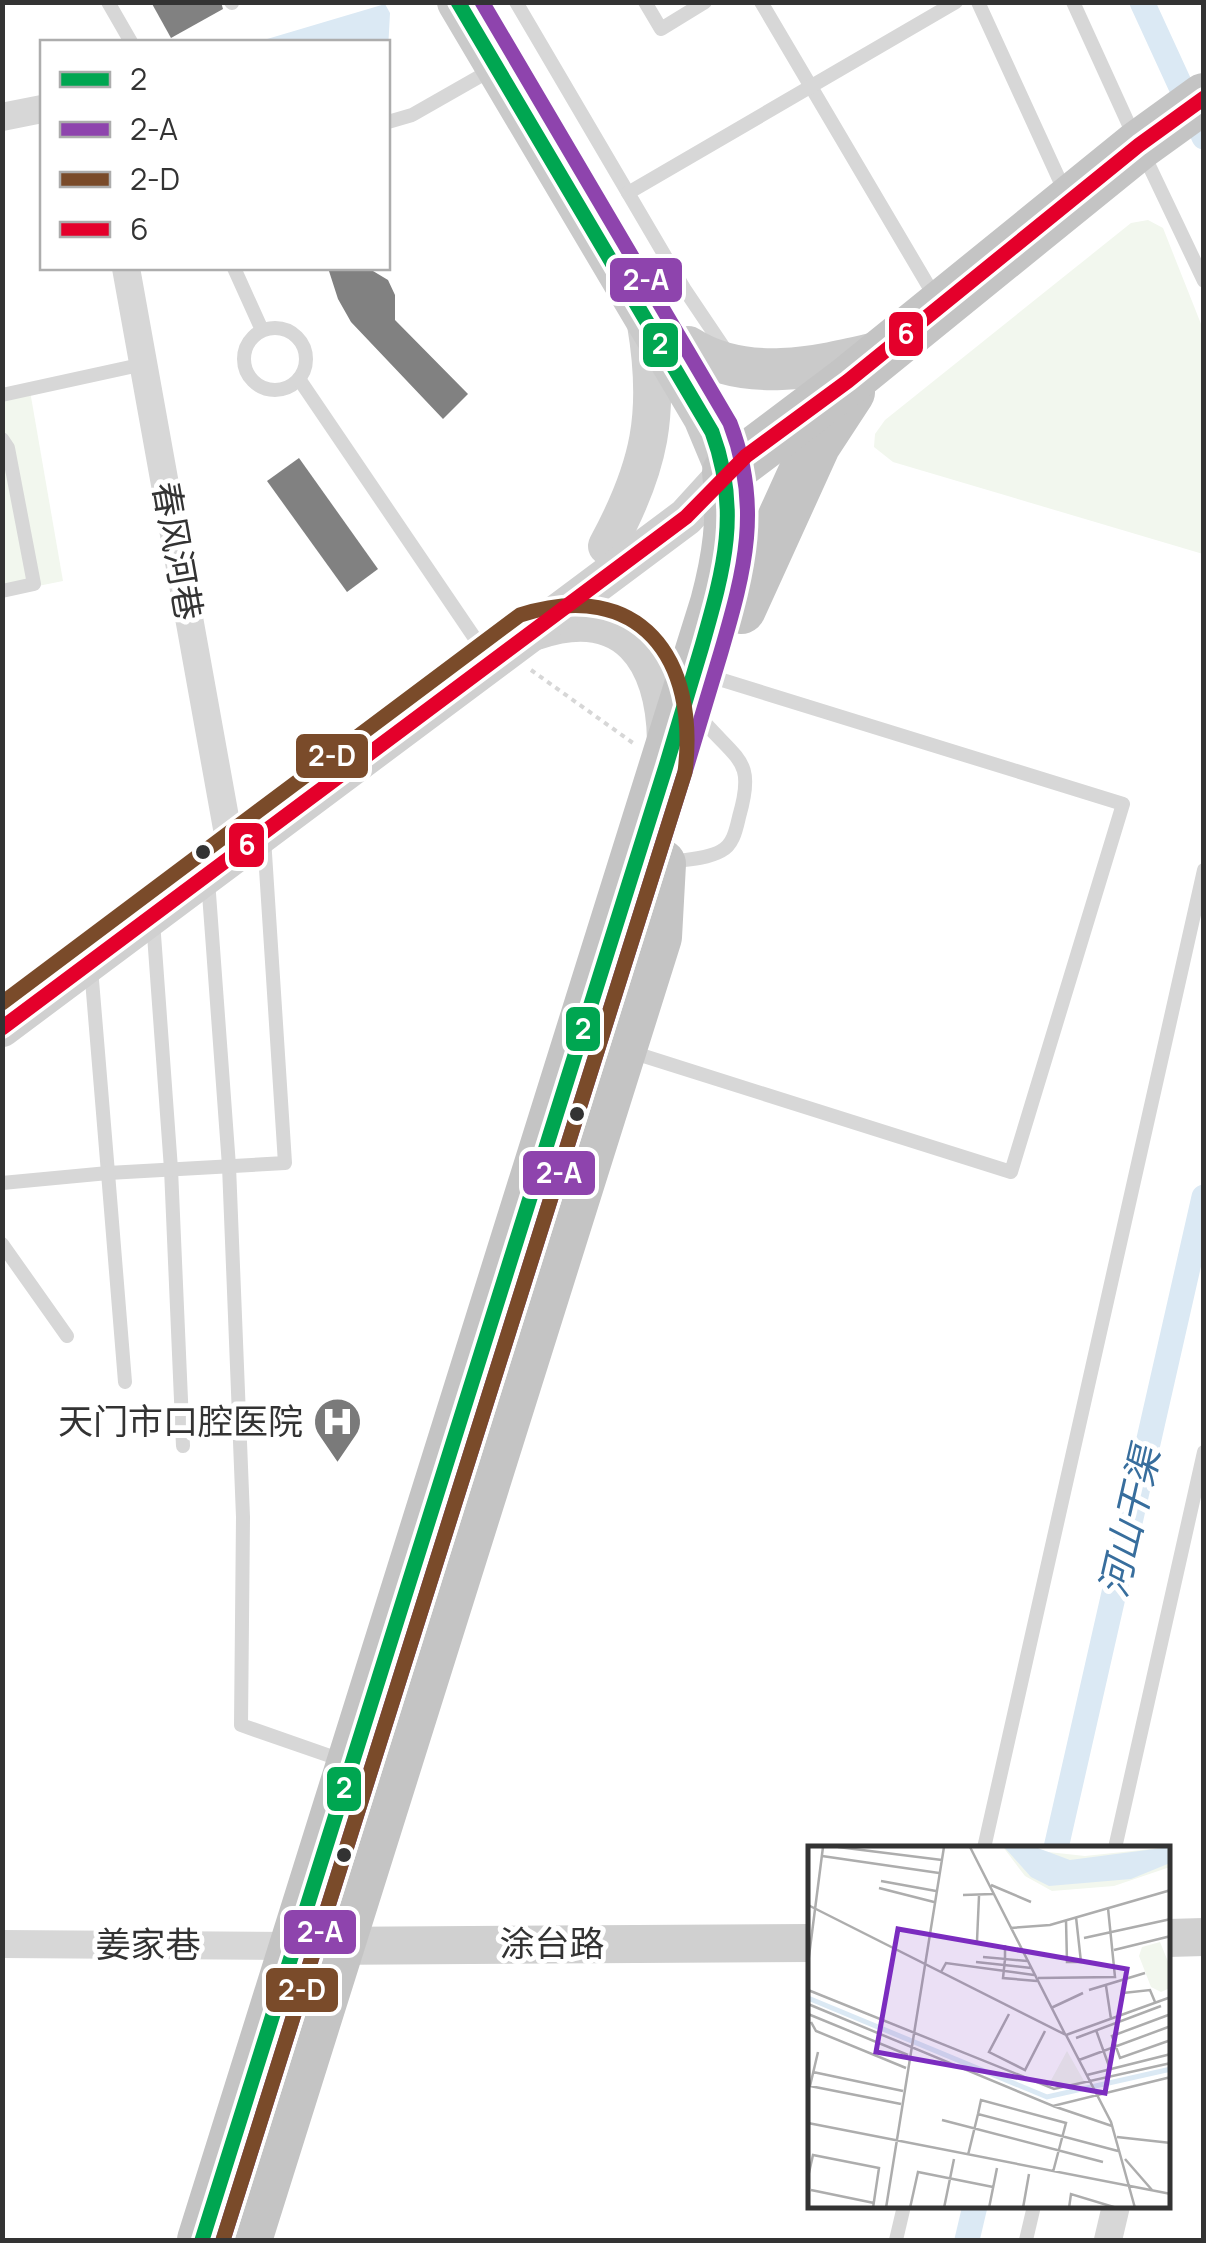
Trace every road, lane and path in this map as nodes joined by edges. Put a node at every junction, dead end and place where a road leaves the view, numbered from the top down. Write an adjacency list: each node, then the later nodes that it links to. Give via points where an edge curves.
1 (108, 2): 11 (lane)
2 (458, 2): 12 (main road)
3 (484, 2): 27 (main road)
4 (516, 2): 19 (lane)
5 (645, 2): 6 (lane, via 661,29)
6 (705, 2)
7 (761, 2): 13 (lane)
8 (956, 2): 13 (lane)
9 (978, 2): 20 (lane)
10 (1073, 2): 18 (lane)
11 (130, 40)
12 (496, 67): 17 (lane); 25 (main road)
13 (811, 87): 19 (lane); 24 (lane)
14 (1204, 98): 18 (highway)
15 (40, 109): 16 (street)
16 (2, 117)
17 (390, 121)
18 (1143, 142): 20 (highway); 23 (lane)
19 (628, 193): 30 (lane, via 712,334)
20 (1070, 201): 24 (highway)
21 (126, 270): 29 (street, 春风河巷)
22 (235, 270): 26 (lane)
23 (1204, 281)
24 (940, 306): 28 (highway)
25 (644, 316): 34 (main road); 35 (main road, via 654,383 650,437 635,490)
26 (262, 330): 31 (lane, via 282,328 299,339 306,359); 31 (lane, via 244,353 252,381 281,390)
27 (688, 347): 30 (main road); 34 (main road, via 730,418)
28 (886, 350): 30 (main road, via 808,366); 34 (highway); 37 (highway, via 816,444)
29 (144, 364): 32 (lane); 41 (street, 春风河巷)
30 (740, 367)
31 (299, 378): 38 (lane)
32 (2, 395)
33 (2, 439): 36 (lane, via 34,584)
34 (737, 463): 35 (main road); 37 (highway, via 755,498 754,548); 38 (main road, via 686,516); 40 (highway, via 723,574)
35 (606, 546): 38 (main road)
36 (2, 590)
37 (740, 609): 39 (highway)
38 (501, 648): 40 (path); 40 (main road, via 551,626 593,624 637,647 663,699); 41 (main road)
39 (712, 701): 42 (highway); 49 (lane, via 1123,804 1011,1172)
40 (666, 766): 55 (highway)
41 (246, 833): 44 (main road); 47 (main road); 50 (lane, via 285,1163)
42 (661, 864): 49 (highway, via 658,938); 65 (highway)
43 (1204, 870): 61 (lane)
44 (208, 874): 45 (main road); 50 (lane)
45 (153, 916): 46 (main road); 51 (lane)
46 (91, 962): 48 (main road); 52 (lane)
47 (2, 1006)
48 (2, 1028)
49 (622, 1049): 65 (highway)
50 (229, 1166): 51 (lane); 60 (lane, via 242,1517 241,1725)
51 (170, 1169): 52 (lane); 58 (lane)
52 (108, 1173): 53 (lane); 57 (lane)
53 (2, 1183)
54 (2, 1244): 56 (lane)
55 (505, 1244): 60 (highway); 65 (highway)
56 (67, 1336)
57 (125, 1382)
58 (183, 1446)
59 (1204, 1452): 62 (lane)
60 (333, 1757): 65 (highway)
61 (984, 1846)
62 (1115, 1846)
63 (808, 1943): 65 (main road, 涂台路)
64 (2, 1944): 65 (street, 姜家巷)
65 (307, 1946): 69 (highway); 70 (highway); 71 (highway); 72 (highway)
66 (904, 2208): 73 (lane)
67 (1034, 2208): 74 (lane)
68 (1116, 2208): 75 (street)
69 (182, 2240)
70 (202, 2240)
71 (228, 2240)
72 (247, 2240)
73 (896, 2240)
74 (1026, 2240)
75 (1108, 2240)

